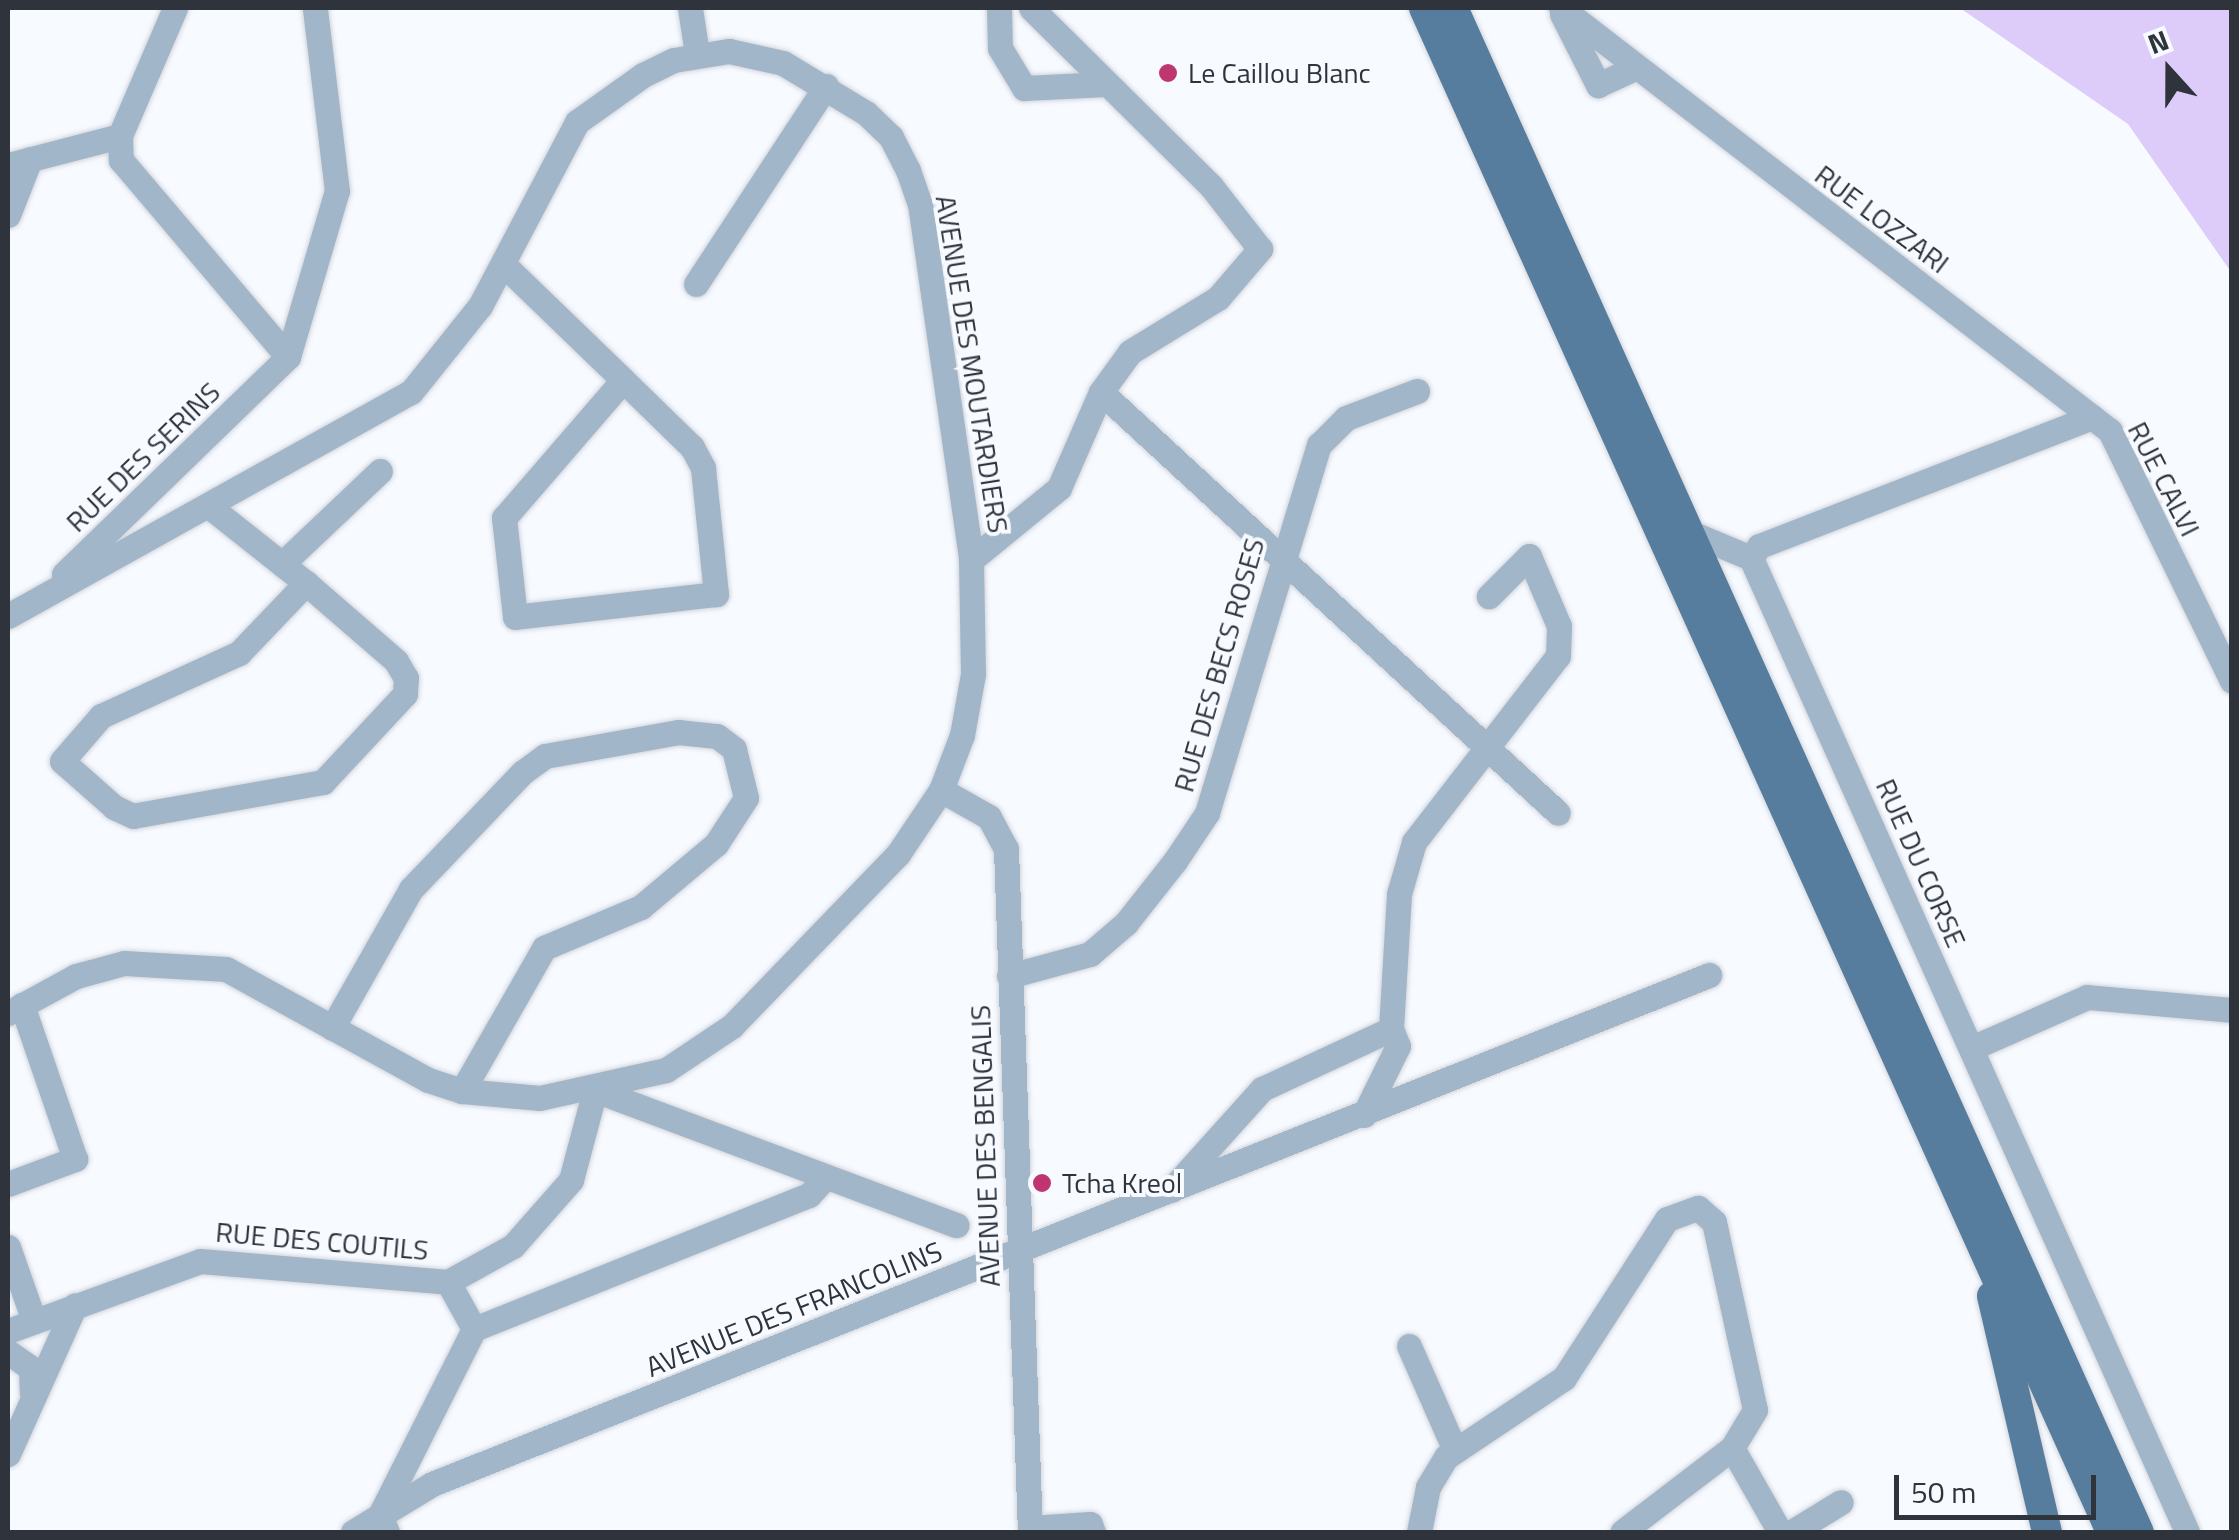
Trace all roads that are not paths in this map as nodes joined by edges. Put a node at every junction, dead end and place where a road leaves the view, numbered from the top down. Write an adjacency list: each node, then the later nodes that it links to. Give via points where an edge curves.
1 (174, 8): 13 (street)
2 (315, 8): 18 (street, RUE DES SERINS, via 337,192)
3 (690, 8): 9 (street)
4 (999, 8): 11 (street, via 1000,48 1024,88)
5 (1031, 8): 11 (street)
6 (1424, 8): 54 (main road)
7 (1453, 8): 25 (main road)
8 (1560, 8): 10 (street, RUE LOZZARI); 10 (street, RUE LOZZARI, via 1598,85)
9 (698, 54): 12 (street, AVENUE DES MOUTARDIERS, via 754,54); 16 (street, AVENUE DES MOUTARDIERS, via 623,85 577,122)
10 (1635, 68): 22 (street, RUE LOZZARI)
11 (1107, 84): 21 (street, via 1211,186 1260,249 1218,298 1130,352)
12 (826, 86): 17 (street); 28 (street, AVENUE DES MOUTARDIERS, via 890,137 920,204)
13 (120, 136): 14 (street); 18 (street, via 121,160)
14 (19, 162): 15 (street)
15 (8, 216)
16 (504, 265): 19 (street); 24 (street, AVENUE DES MOUTARDIERS, via 452,344 410,392)
17 (696, 284)
18 (288, 358): 32 (street, RUE DES SERINS)
19 (623, 380): 19 (street, via 504,518 515,617 716,594 703,468 692,447)
20 (1416, 391): 26 (street, RUE DES BECS ROSES, via 1346,418 1320,445)
21 (1101, 392): 26 (street); 28 (street, via 1059,488)
22 (2092, 417): 27 (street, via 1759,546); 34 (street, RUE CALVI, via 2110,431)
23 (380, 471): 29 (street)
24 (210, 507): 29 (street); 32 (street, AVENUE DES MOUTARDIERS)
25 (1690, 532): 27 (street); 78 (main road)
26 (1281, 557): 35 (street); 39 (street, RUE DES BECS ROSES, via 1207,814 1126,923 1090,954)
27 (1752, 558): 44 (street, RUE DU CORSE)
28 (971, 560): 36 (street, AVENUE DES MOUTARDIERS, via 972,674 962,735)
29 (282, 564): 30 (street)
30 (306, 583): 30 (street, via 406,678 405,694 322,782 132,816 62,761 101,716 240,654)
31 (1489, 596): 35 (street, via 1529,556 1559,626 1558,656)
32 (39, 598): 33 (street, AVENUE DES MOUTARDIERS)
33 (8, 616)
34 (2232, 681)
35 (1487, 748): 37 (street); 43 (street, via 1428,817 1407,860)
36 (941, 790): 39 (street, AVENUE DES BENGALIS, via 1000,829); 46 (street, AVENUE DES MOUTARDIERS, via 898,854 732,1026 666,1070)
37 (1558, 813)
38 (1709, 975): 47 (street, AVENUE DES FRANCOLINS)
39 (1010, 976): 53 (street, AVENUE DES BENGALIS)
40 (15, 1009): 42 (street, AVENUE DES MOUTARDIERS, via 76,976 124,962 175,962 226,969); 49 (street, via 75,1159)
41 (2232, 1010): 44 (street, via 2087,997)
42 (332, 1028): 45 (street, AVENUE DES MOUTARDIERS, via 428,1080); 45 (street, via 411,890 523,772 545,756 678,732 717,736 734,749 746,798 716,844 641,906 544,948)
43 (1391, 1029): 47 (street, via 1398,1046); 50 (street, via 1262,1089)
44 (1972, 1048): 69 (street, RUE DU CORSE)
45 (462, 1090): 46 (street, AVENUE DES MOUTARDIERS, via 540,1098)
46 (595, 1090): 48 (street, AVENUE DES MOUTARDIERS); 55 (street, RUE DES COUTILS, via 572,1180 513,1246)
47 (1364, 1114): 50 (street, AVENUE DES FRANCOLINS)
48 (826, 1178): 51 (street, AVENUE DES FRANCOLINS); 58 (street, via 809,1195)
49 (8, 1184)
50 (1168, 1194): 53 (street, AVENUE DES FRANCOLINS)
51 (957, 1225)
52 (8, 1246): 57 (street)
53 (1018, 1253): 67 (street, AVENUE DES FRANCOLINS, via 432,1484); 68 (street, AVENUE DES BENGALIS)
54 (1986, 1258): 76 (main road, via 1998,1335); 77 (main road)
55 (448, 1282): 56 (street, RUE DES COUTILS, via 200,1261); 58 (street)
56 (75, 1304): 57 (street, RUE DES COUTILS); 62 (street)
57 (34, 1321): 59 (street, RUE DES COUTILS)
58 (474, 1329): 67 (street)
59 (8, 1331)
60 (1410, 1346): 63 (street)
61 (8, 1352): 62 (street, via 31,1368)
62 (28, 1406): 65 (street)
63 (1454, 1448): 64 (street, via 1564,1378 1667,1219 1690,1206 1714,1222 1754,1393 1751,1423); 72 (street, via 1428,1487)
64 (1732, 1448): 73 (street); 74 (street)
65 (8, 1454)
66 (1840, 1502): 75 (street)
67 (383, 1524): 70 (street, AVENUE DES FRANCOLINS)
68 (1030, 1530): 71 (street, via 1090,1524)
69 (2188, 1530)
70 (353, 1532)
71 (1092, 1532)
72 (1419, 1532)
73 (1622, 1532)
74 (1780, 1532)
75 (1792, 1532)
76 (2047, 1532)
77 (2111, 1532)
78 (2139, 1532)

